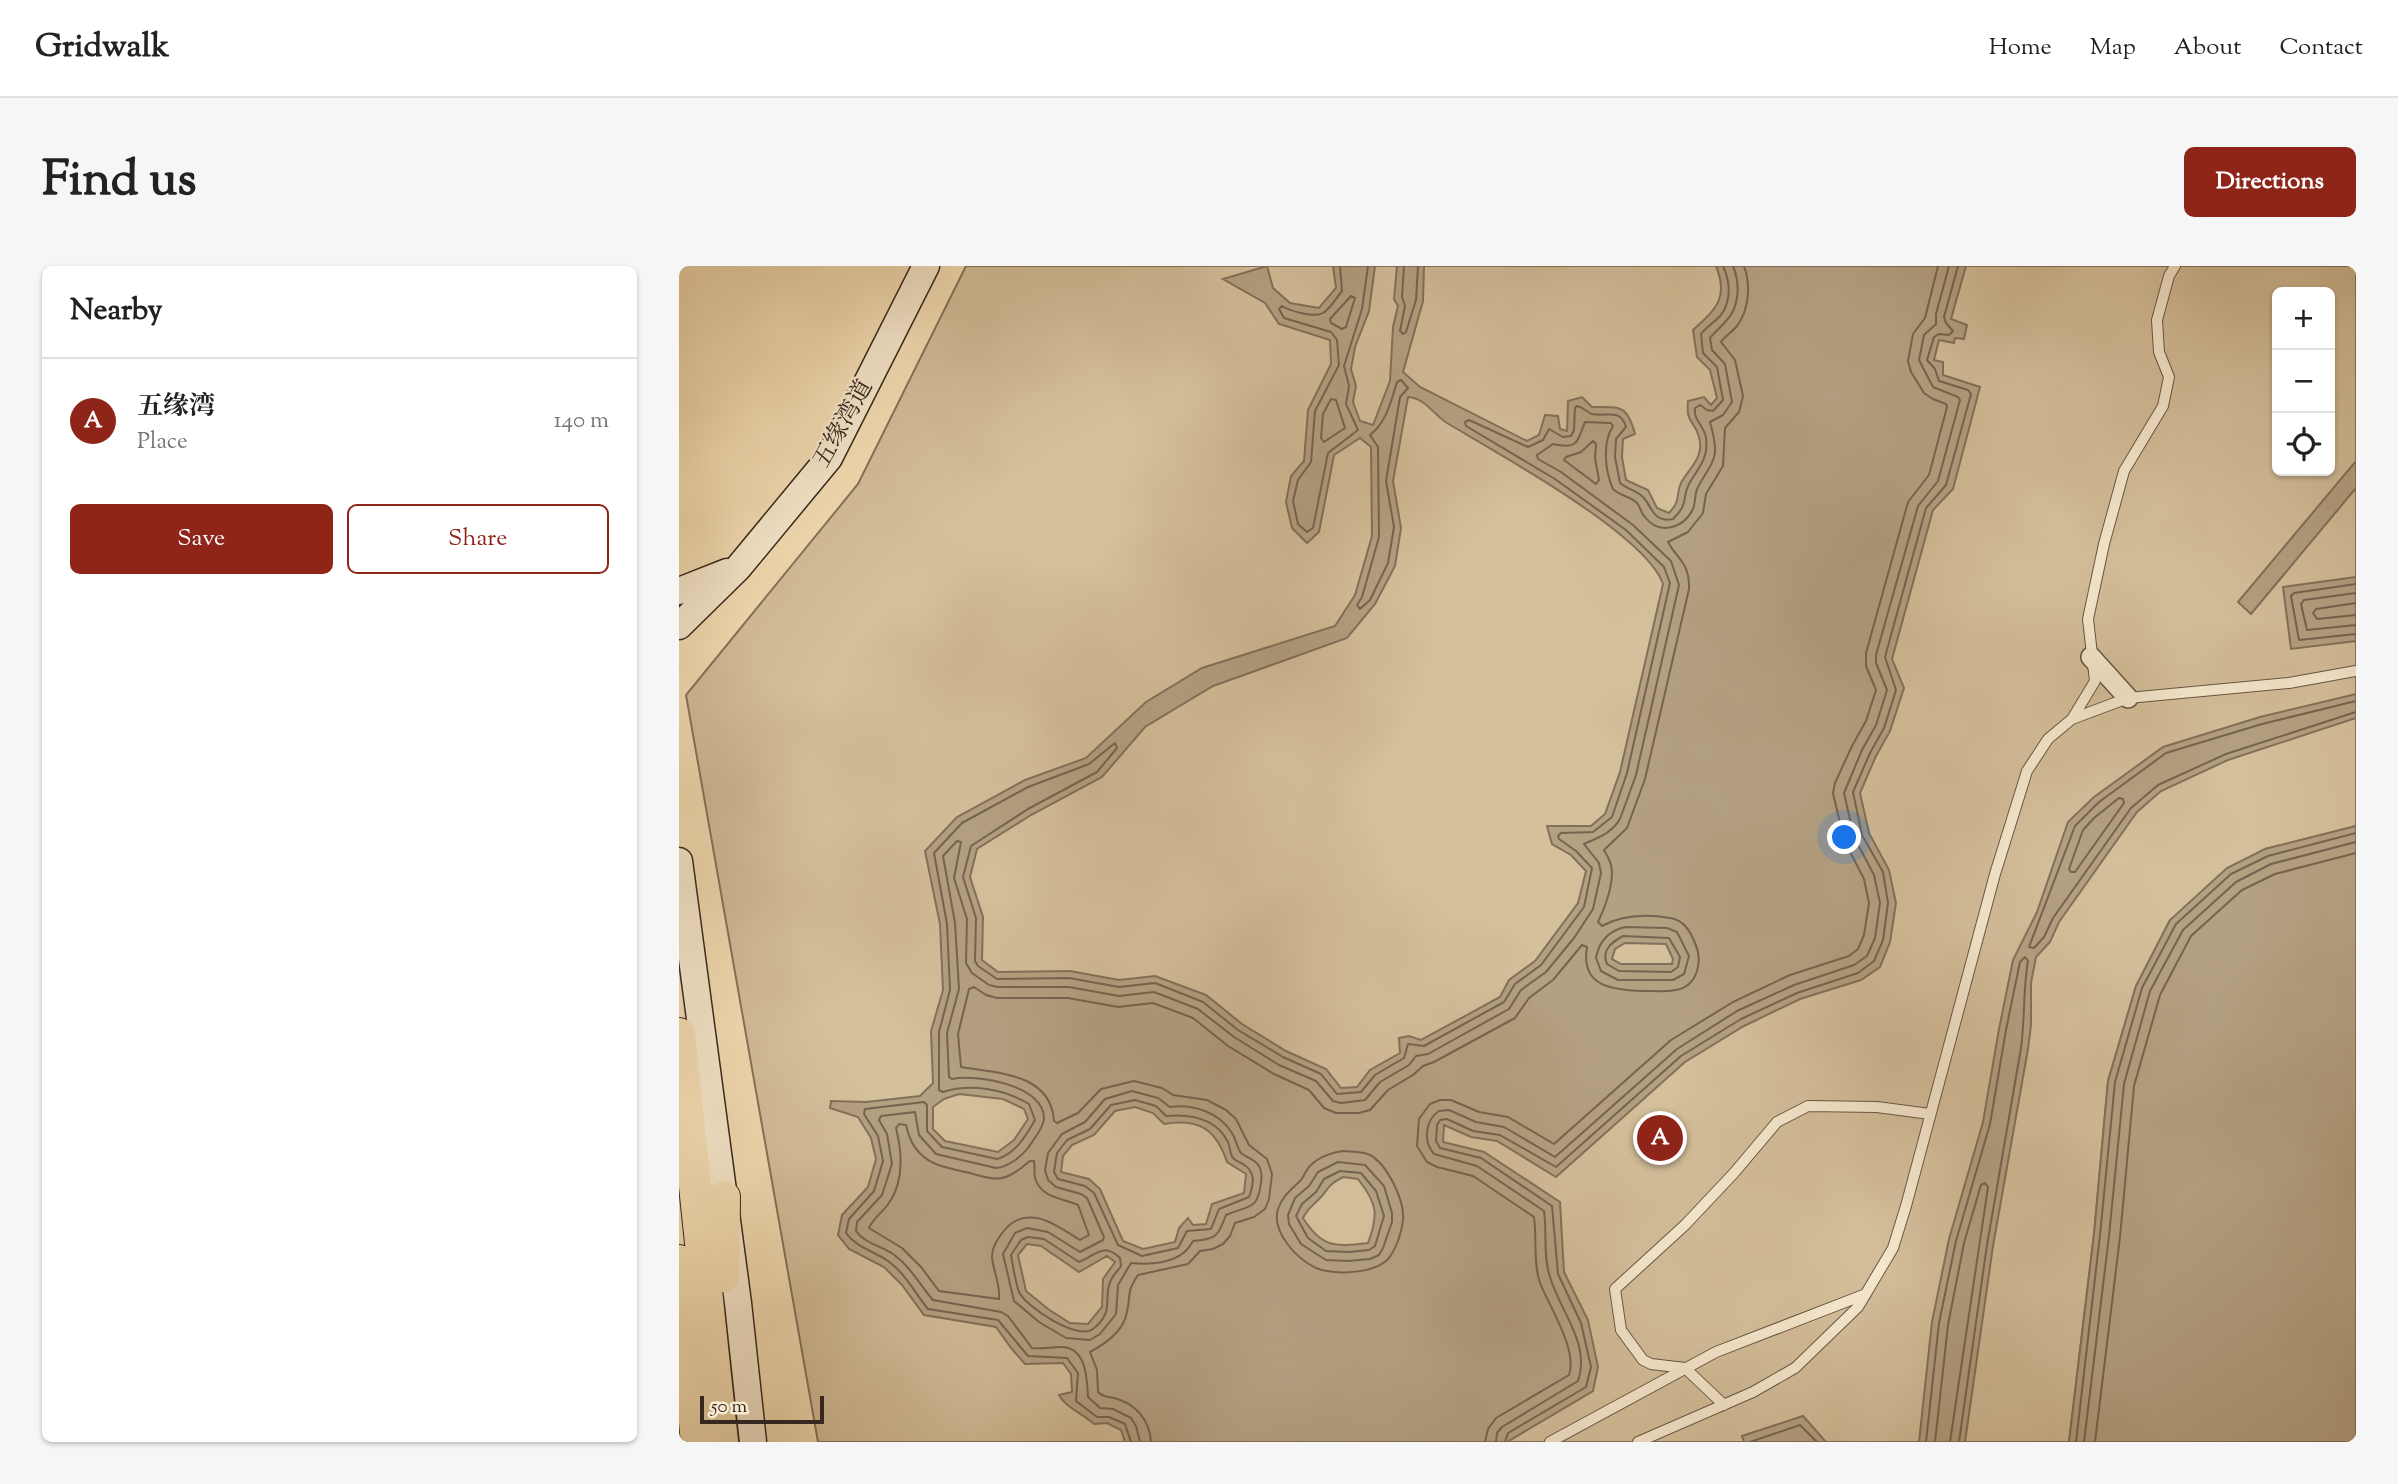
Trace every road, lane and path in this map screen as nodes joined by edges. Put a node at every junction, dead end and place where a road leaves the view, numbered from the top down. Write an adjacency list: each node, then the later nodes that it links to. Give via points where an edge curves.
1 (926, 266): 3 (main road, 五缘湾道, via 829,458)
2 (2175, 266): 6 (lane, via 2157,320 2159,352 2169,377 2163,406 2124,471 2088,619)
3 (739, 568): 4 (main road); 5 (main road, 五缘湾道)
4 (679, 591)
5 (679, 626)
6 (2091, 657): 8 (street); 9 (lane, via 2095,681)
7 (2356, 671): 8 (lane, via 2289,683)
8 (2128, 698): 9 (lane)
9 (2072, 719): 12 (lane, via 2048,739 2027,771)
10 (679, 861): 13 (main road)
11 (679, 1034): 13 (highway)
12 (1930, 1114): 15 (lane, via 1893,1248); 16 (lane, via 1877,1107 1808,1106 1777,1122 1685,1225 1615,1289 1621,1330 1643,1360)
13 (711, 1202): 19 (highway); 20 (main road)
14 (679, 1261): 19 (highway)
15 (1866, 1293): 16 (lane); 18 (lane, via 1859,1307 1795,1367)
16 (1685, 1367): 18 (lane); 21 (lane)
17 (679, 1377): 19 (highway)
18 (1724, 1405): 22 (lane)
19 (709, 1440)
20 (753, 1442)
21 (1550, 1442)
22 (1638, 1442)

